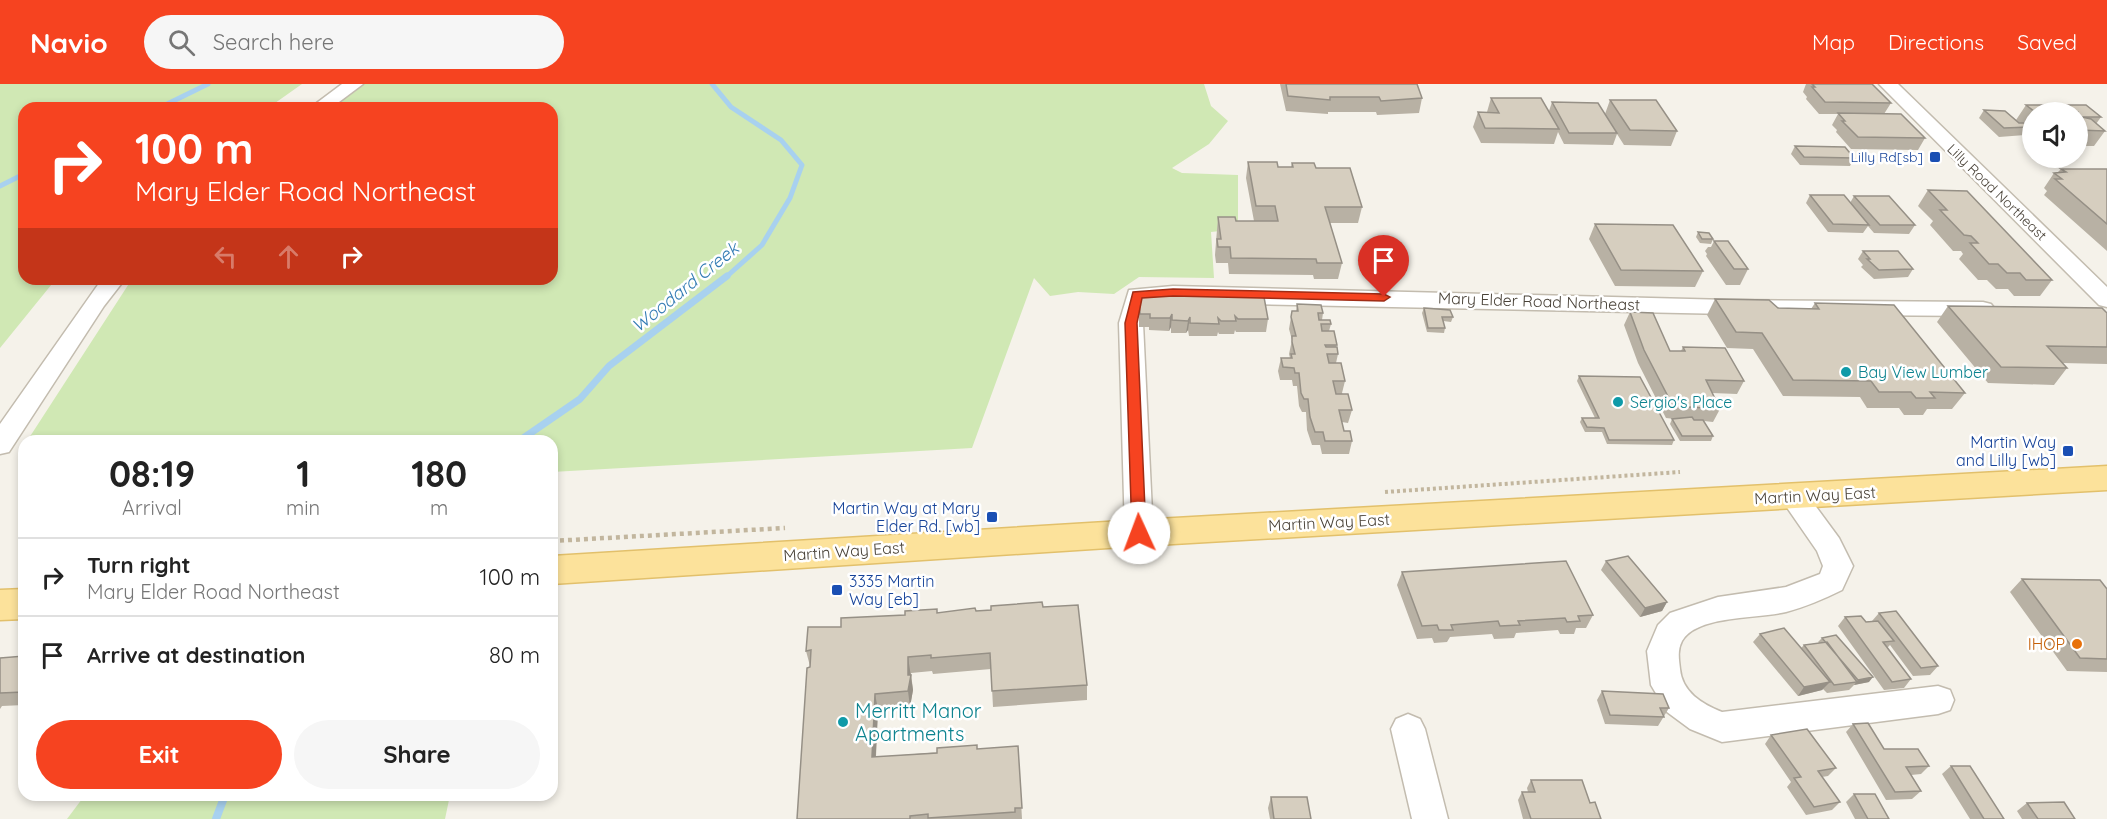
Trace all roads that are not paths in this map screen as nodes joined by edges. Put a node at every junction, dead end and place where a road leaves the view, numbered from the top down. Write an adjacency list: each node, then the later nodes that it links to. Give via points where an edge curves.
1 (354, 84): 3 (street)
2 (1887, 84): 5 (street, Lilly Road Northeast)
3 (328, 102)
4 (109, 285): 7 (street)
5 (2101, 308)
6 (2001, 310): 10 (street, Mary Elder Road Northeast, via 1137,295 1131,323)
7 (0, 446)
8 (2107, 478): 9 (main road, Martin Way East)
9 (1793, 496): 10 (main road, Martin Way East); 14 (street, via 1829,546 1838,566 1831,582 1806,594 1699,612 1678,622 1665,640 1661,659 1675,702 1697,719 1722,727)
10 (1139, 533): 11 (main road, Martin Way East)
11 (558, 570)
12 (18, 604): 13 (main road)
13 (0, 605)
14 (1938, 700)
15 (1407, 729): 16 (street)
16 (1430, 819)

